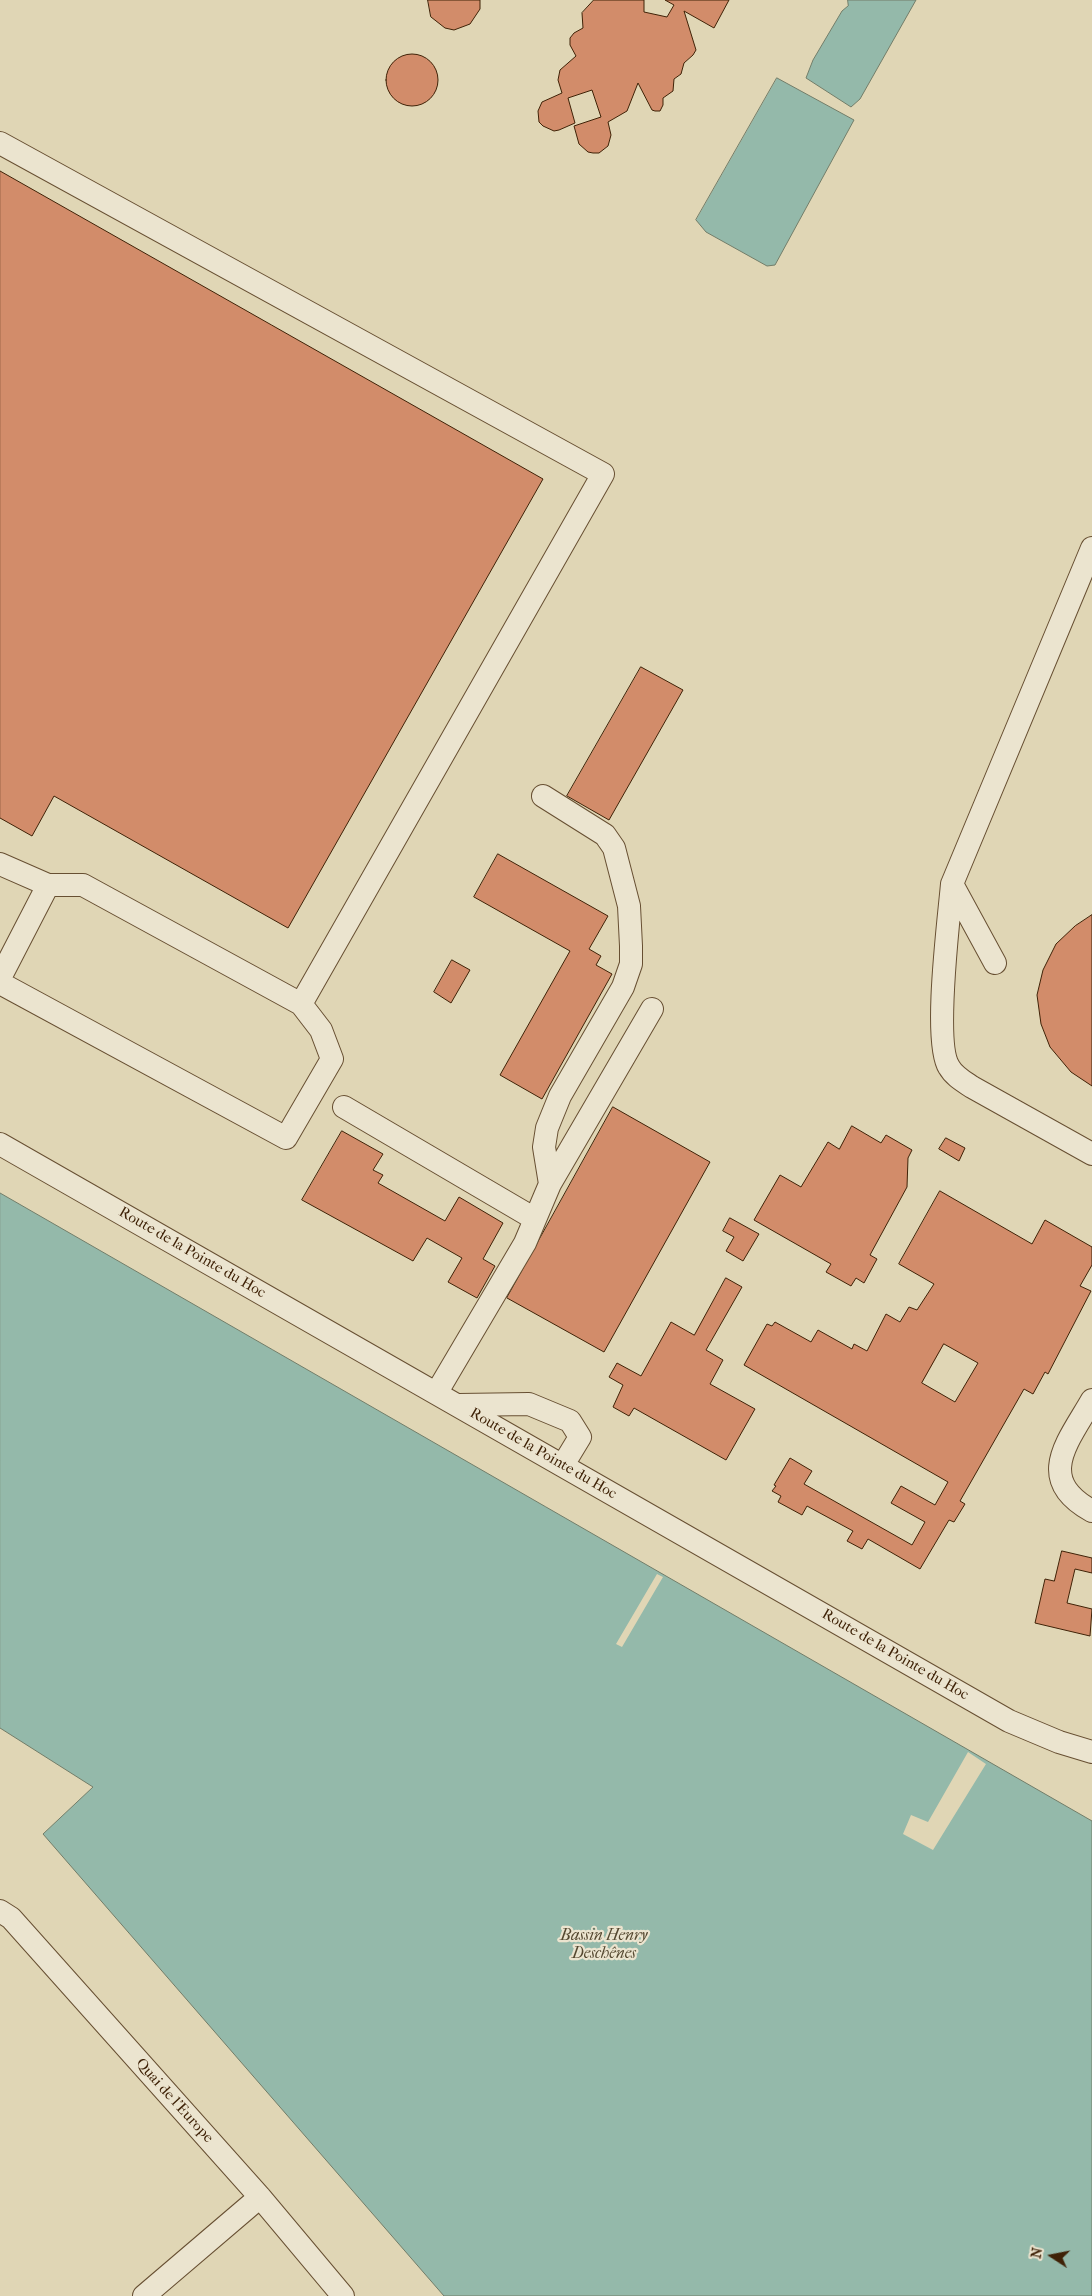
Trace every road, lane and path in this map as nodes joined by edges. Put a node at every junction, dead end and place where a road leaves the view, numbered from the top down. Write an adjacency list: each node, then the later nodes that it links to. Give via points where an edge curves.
1 (0, 143): 10 (street, via 603,474)
2 (1092, 548): 5 (street)
3 (543, 796): 15 (street, via 605,835 614,848 629,906 631,946 631,964 623,987 560,1096 547,1128 544,1147)
4 (0, 864): 6 (street)
5 (952, 884): 7 (street); 14 (street, via 942,1026 942,1051 949,1067 972,1087)
6 (48, 886): 8 (street); 10 (street, via 83,885)
7 (995, 963)
8 (0, 978)
9 (0, 983): 10 (street, via 286,1138 332,1059 321,1030)
10 (301, 1004)
11 (652, 1009): 15 (street)
12 (344, 1107): 16 (street)
13 (0, 1144): 17 (street, Route de la Pointe du Hoc)
14 (1092, 1154)
15 (550, 1184): 16 (street)
16 (535, 1219): 17 (street, via 525,1243)
17 (437, 1392): 19 (street, Route de la Pointe du Hoc)
18 (1092, 1400): 21 (street, via 1063,1452 1060,1469 1061,1483 1069,1495)
19 (459, 1405): 20 (street, Route de la Pointe du Hoc); 20 (street, via 529,1404 570,1421 580,1437)
20 (563, 1465): 22 (street, Route de la Pointe du Hoc, via 1009,1720 1059,1742)
21 (1092, 1511)
22 (1092, 1752)
23 (4, 1919): 24 (street, Quai de l'Europe)
24 (260, 2197): 25 (street); 26 (street, Quai de l'Europe)
25 (144, 2296)
26 (343, 2296)

